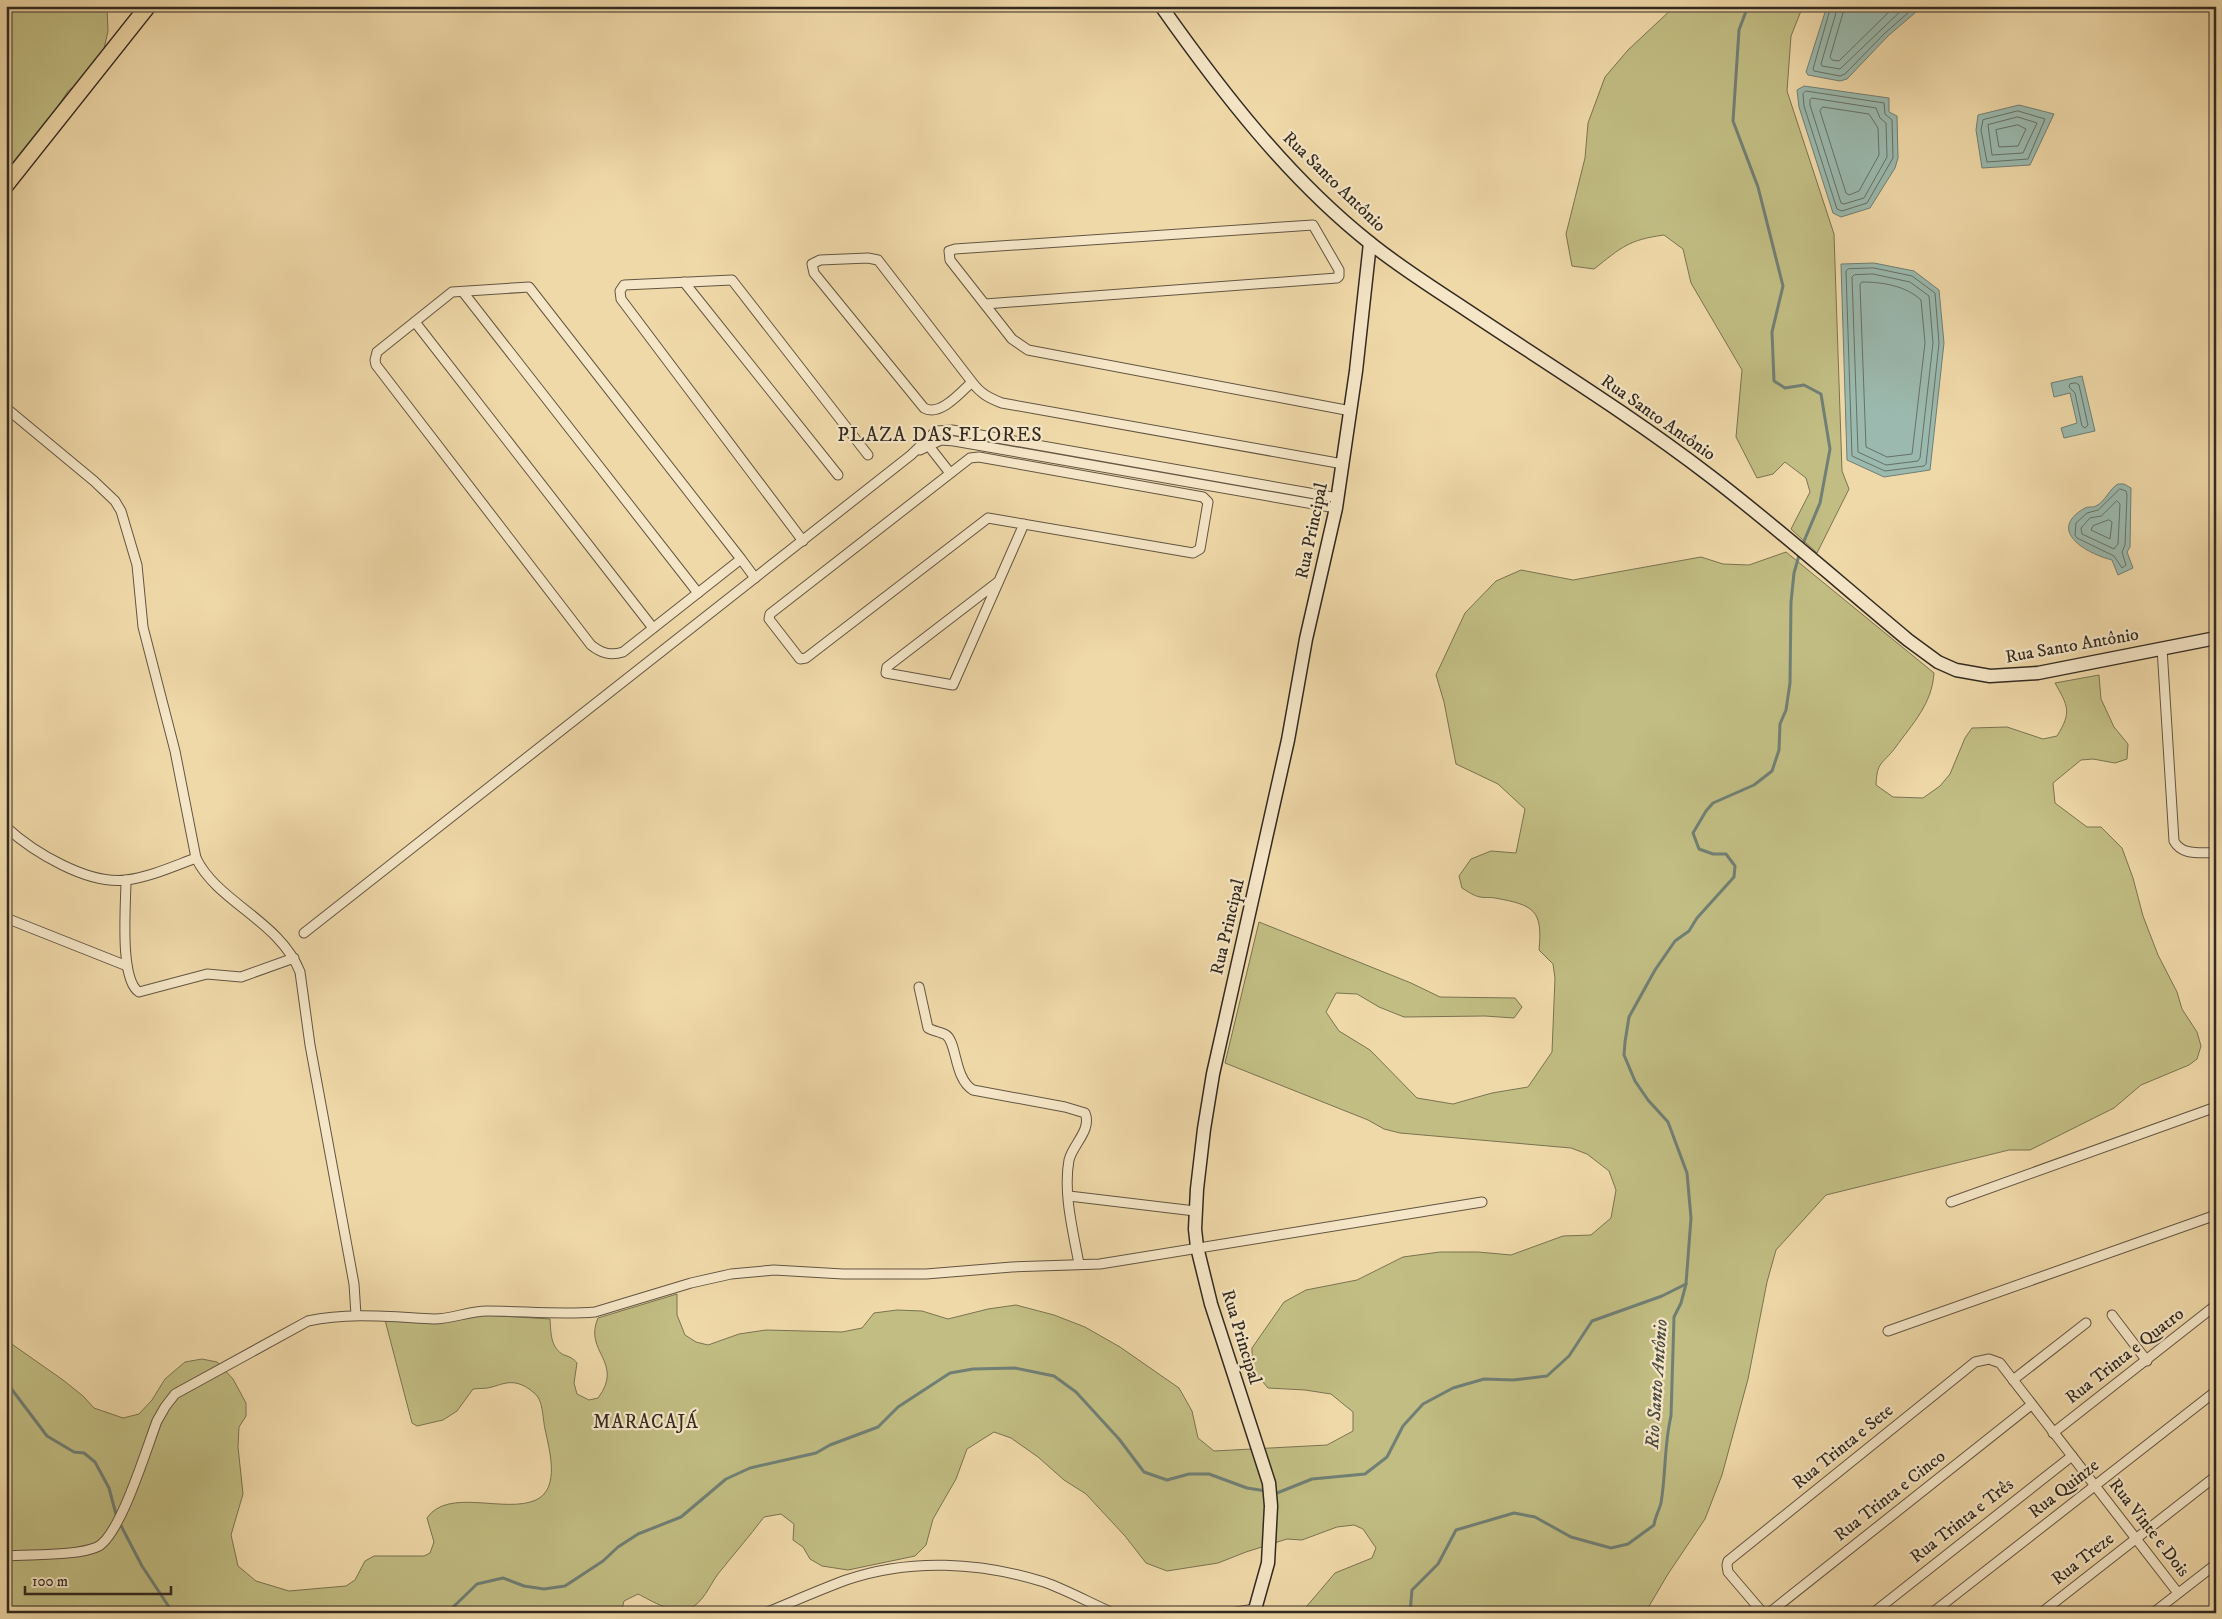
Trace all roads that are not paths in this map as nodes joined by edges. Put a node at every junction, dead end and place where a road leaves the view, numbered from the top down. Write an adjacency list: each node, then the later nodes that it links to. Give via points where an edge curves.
1 (148, 6): 3 (main road)
2 (1161, 6): 4 (street, Rua Santo Antônio, via 1220,86 1284,162)
3 (6, 185)
4 (1370, 243): 11 (street, Rua Principal); 26 (street, Rua Santo Antônio, via 1710,476 1938,662 1972,674 1990,676 2038,673)
5 (684, 282): 13 (street, via 732,280); 16 (street); 19 (street, via 624,285 620,291 621,299)
6 (463, 292): 8 (street, via 452,292); 20 (street, via 529,287); 23 (street)
7 (985, 304): 7 (street, via 950,260 949,251 1310,224 1318,231 1340,273 1334,279); 11 (street, via 1016,344 1028,350)
8 (415, 322): 24 (street); 24 (street, via 377,352 376,365 591,645 606,654 623,652)
9 (972, 382): 9 (street, via 878,260 859,258 812,264 814,273 924,408 939,410); 14 (street, via 988,398 1002,403)
10 (6, 408): 29 (street, via 94,481 121,511 137,565 143,627 175,751)
11 (1350, 411): 14 (street, Rua Principal)
12 (927, 443): 15 (street); 17 (street, via 954,441); 19 (street)
13 (868, 455)
14 (1343, 464): 17 (street, Rua Principal)
15 (950, 473): 18 (street, via 970,458 979,457 1203,498 1208,502 1200,549 1193,553); 18 (street, via 770,614 769,619 800,659 806,658 988,518)
16 (838, 476)
17 (1337, 503): 40 (street, Rua Principal, via 1286,750 1213,1074)
18 (1024, 524): 22 (street)
19 (802, 541): 21 (street)
20 (741, 559): 21 (street); 23 (street)
21 (755, 578): 32 (street)
22 (999, 581): 22 (street, via 953,685 887,674 887,667)
23 (698, 593): 24 (street)
24 (654, 628)
25 (2216, 638): 26 (street, Rua Santo Antônio)
26 (2162, 648): 28 (street, via 2174,841 2184,851)
27 (6, 827): 30 (street, via 38,851 67,866 111,881)
28 (2216, 853)
29 (196, 858): 30 (street); 33 (street, via 211,880 258,919)
30 (126, 880): 34 (street)
31 (6, 918): 34 (street)
32 (304, 933)
33 (294, 958): 34 (street, via 240,977 207,974 142,992 135,990); 45 (street, via 300,972 310,1045 354,1284)
34 (127, 966)
35 (919, 987): 37 (street, via 928,1028 949,1038 968,1088 1085,1113 1086,1125 1069,1160)
36 (2216, 1107): 39 (street)
37 (1069, 1196): 40 (street); 43 (street)
38 (1482, 1202): 42 (street)
39 (1951, 1202)
40 (1195, 1211): 42 (street, Rua Principal)
41 (2216, 1215): 48 (street)
42 (1197, 1247): 43 (street, via 1119,1261); 62 (street, Rua Principal, via 1211,1304 1269,1485 1271,1539 1268,1563)
43 (1080, 1264): 45 (street, via 926,1274 752,1271 710,1278 595,1312 486,1311 437,1319)
44 (2216, 1305): 49 (street, Rua Trinta e Quatro)
45 (356, 1315): 59 (street, via 308,1321 175,1394 157,1421 119,1521 99,1546 76,1551)
46 (2112, 1315): 49 (street)
47 (2086, 1323): 51 (street)
48 (1888, 1331)
49 (2147, 1361): 54 (street, Rua Trinta e Quatro)
50 (1975, 1362): 51 (street, Rua Vinte e Dois, via 1995,1360); 66 (street, Rua Trinta e Sete, via 1731,1558 1727,1564 1728,1572)
51 (2013, 1380): 53 (street, Rua Vinte e Dois)
52 (2216, 1391): 57 (street, Rua Quinze)
53 (2031, 1405): 54 (street, Rua Vinte e Dois); 67 (street, Rua Trinta e Cinco)
54 (2054, 1433): 55 (street, Rua Vinte e Dois)
55 (2072, 1456): 57 (street, Rua Vinte e Dois); 68 (street, Rua Trinta e Três)
56 (2216, 1476): 58 (street, Rua Treze)
57 (2095, 1485): 58 (street, Rua Vinte e Dois); 69 (street, Rua Quinze)
58 (2136, 1538): 61 (street, Rua Vinte e Dois); 70 (street, Rua Treze)
59 (6, 1556)
60 (2216, 1564): 61 (street)
61 (2178, 1593): 71 (street)
62 (1254, 1611): 65 (street)
63 (765, 1613): 64 (street, via 846,1580 892,1568 920,1565 969,1567 1045,1582)
64 (1113, 1613)
65 (1230, 1613)
66 (1763, 1613)
67 (1769, 1613)
68 (1872, 1613)
69 (1932, 1613)
70 (2041, 1613)
71 (2153, 1613)

